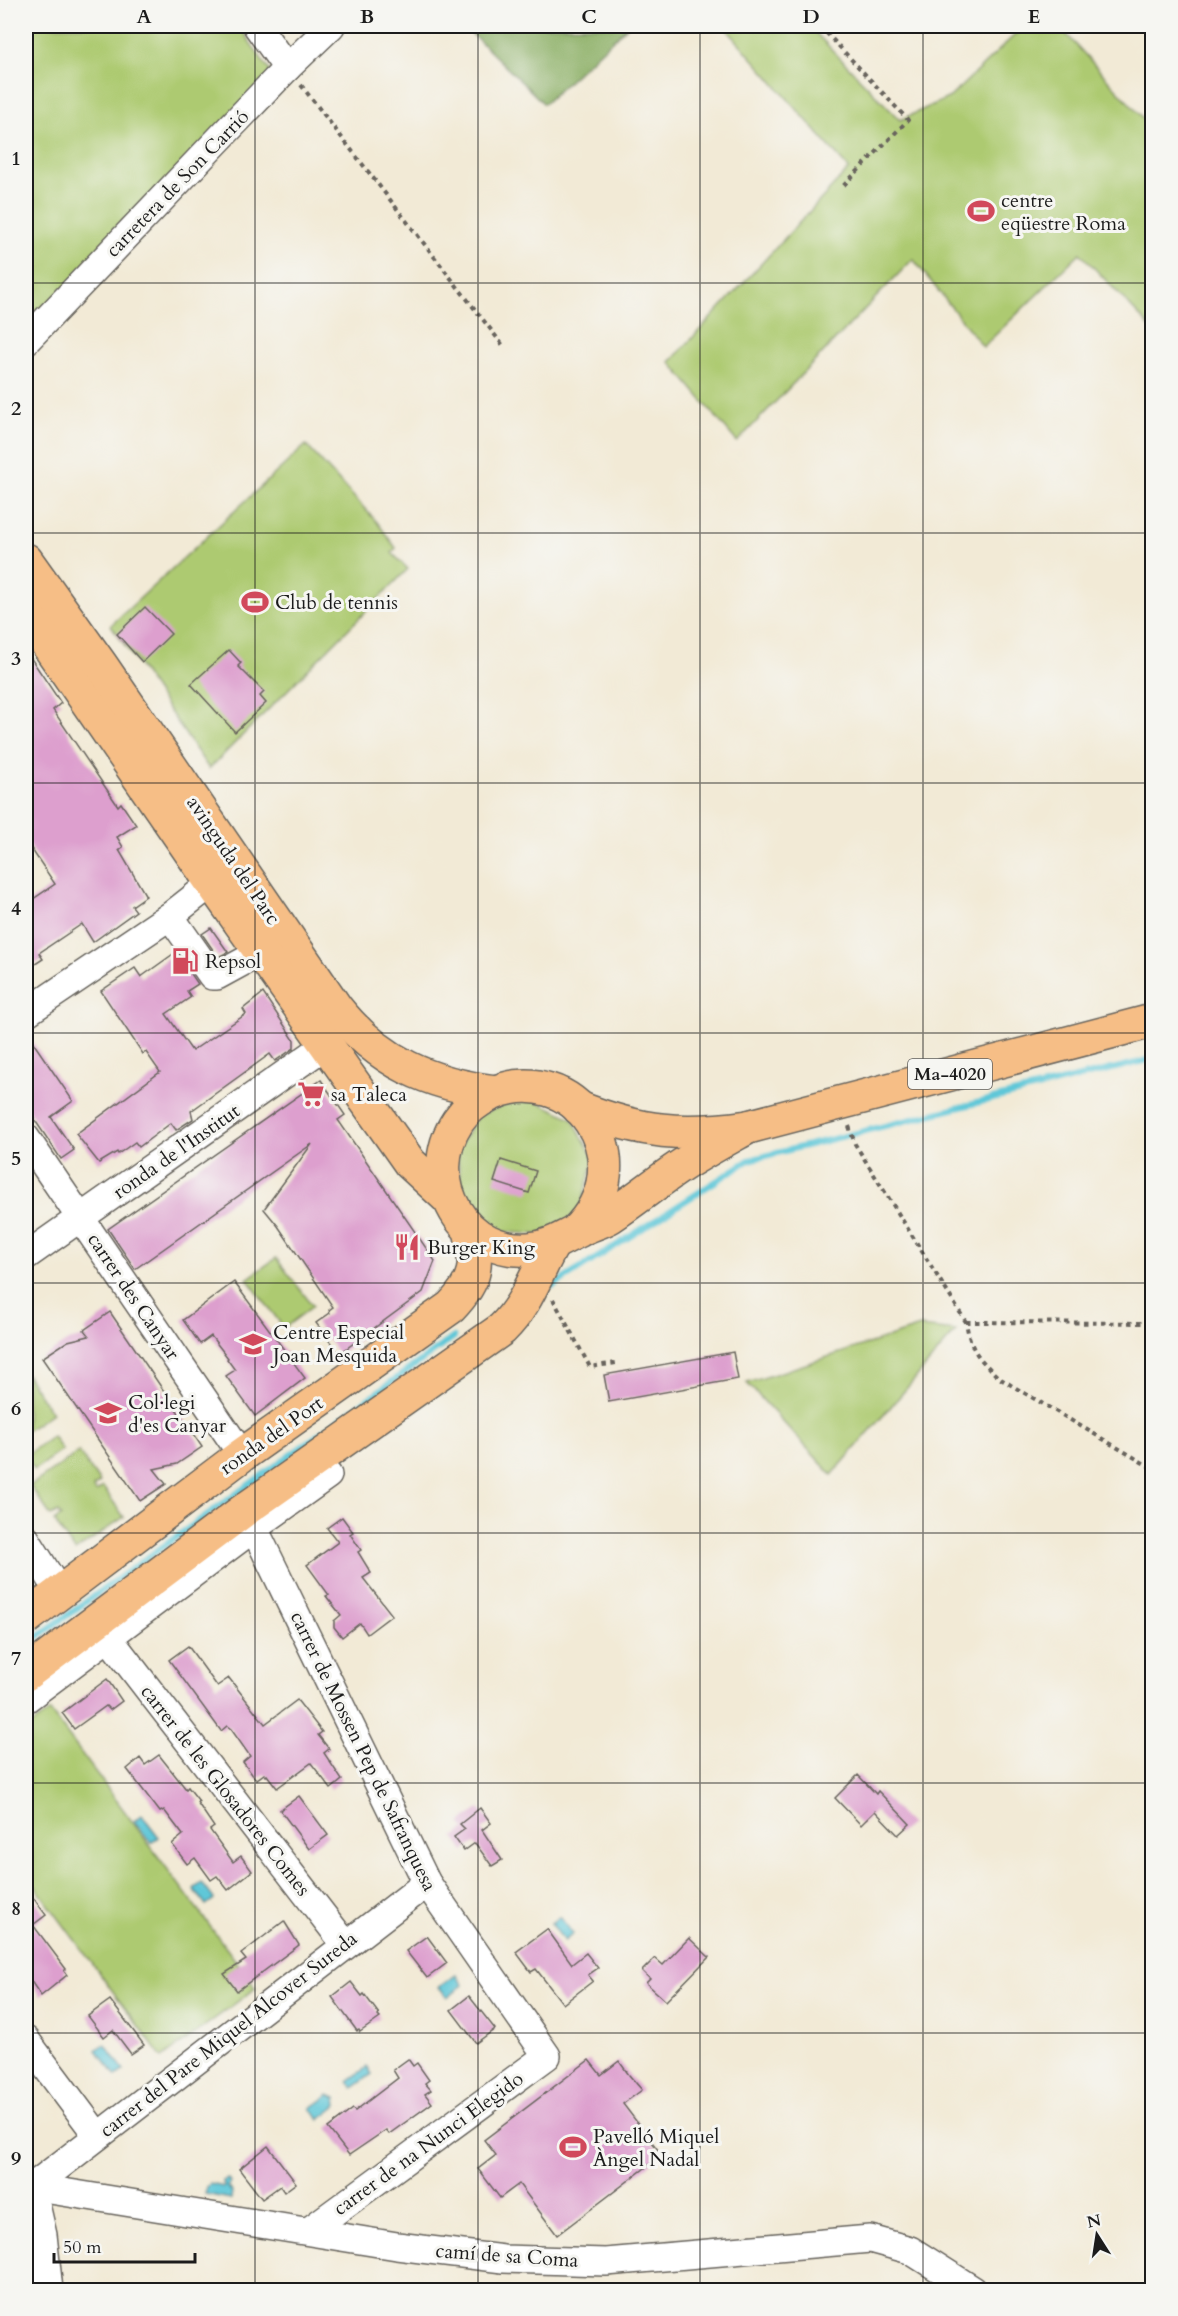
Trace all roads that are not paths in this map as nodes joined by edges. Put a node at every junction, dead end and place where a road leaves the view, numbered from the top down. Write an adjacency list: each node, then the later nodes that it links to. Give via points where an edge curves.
1 (257, 26): 3 (street)
2 (331, 26): 3 (street, carretera de Son Carrió)
3 (287, 68): 4 (street, carretera de Son Carrió)
4 (26, 341)
5 (26, 560): 13 (main road, avinguda del Parc, via 351,1027 410,1070 456,1086)
6 (29, 624): 7 (main road, avinguda del Parc)
7 (212, 883): 8 (street); 9 (main road, avinguda del Parc)
8 (170, 916): 9 (street, via 212,976); 10 (street)
9 (261, 952): 12 (main road, avinguda del Parc)
10 (26, 1013)
11 (1152, 1021): 15 (main road, Ma-4020)
12 (326, 1045): 17 (main road, avinguda del Parc, via 410,1163); 18 (street, ronda de l'Institut)
13 (496, 1092): 14 (main road, Ma-4020, via 540,1088); 17 (main road, Ma-4020, via 471,1106 450,1136 442,1171)
14 (579, 1108): 15 (main road, Ma-4020, via 661,1131 705,1133); 20 (main road, Ma-4020, via 598,1133 606,1163 596,1208)
15 (748, 1127): 20 (main road, Ma-4020, via 609,1217)
16 (26, 1138): 18 (street, carrer des Canyar)
17 (448, 1199): 19 (main road, Ma-4020)
18 (81, 1217): 21 (street, ronda de l'Institut); 22 (street, carrer des Canyar)
19 (470, 1230): 20 (main road, Ma-4020, via 485,1240 519,1249 536,1248); 22 (main road, ronda del Port / Ma-4020, via 476,1266 464,1294 451,1307)
20 (564, 1238): 24 (main road, Ma-4020, via 515,1316 502,1329)
21 (26, 1256)
22 (242, 1455): 26 (main road, ronda del Port / Ma-4020)
23 (328, 1475): 24 (street)
24 (248, 1520): 28 (street); 29 (main road, Ma-4020); 31 (street, carrer de Mossen Pep de Safranquesa)
25 (26, 1539): 26 (street)
26 (60, 1593): 27 (main road, ronda del Port / Ma-4020)
27 (26, 1618)
28 (108, 1637): 30 (street); 32 (street, carrer de les Glosadores Comes)
29 (26, 1674)
30 (26, 1699)
31 (427, 1883): 32 (street, carrer del Pare Miquel Alcover Sureda); 34 (street, carrer de Mossen Pep de Safranquesa)
32 (345, 1944): 35 (street, carrer del Pare Miquel Alcover Sureda)
33 (26, 2040): 35 (street)
34 (547, 2056): 37 (street, carrer de na Nunci Elegido)
35 (97, 2134): 36 (street, carrer del Pare Miquel Alcover Sureda)
36 (29, 2185): 37 (street, camí de sa Coma); 38 (street, via 43,2235)
37 (310, 2230): 39 (street, camí de sa Coma, via 503,2259 606,2262 870,2240 910,2250)
38 (49, 2290)
39 (974, 2290)

